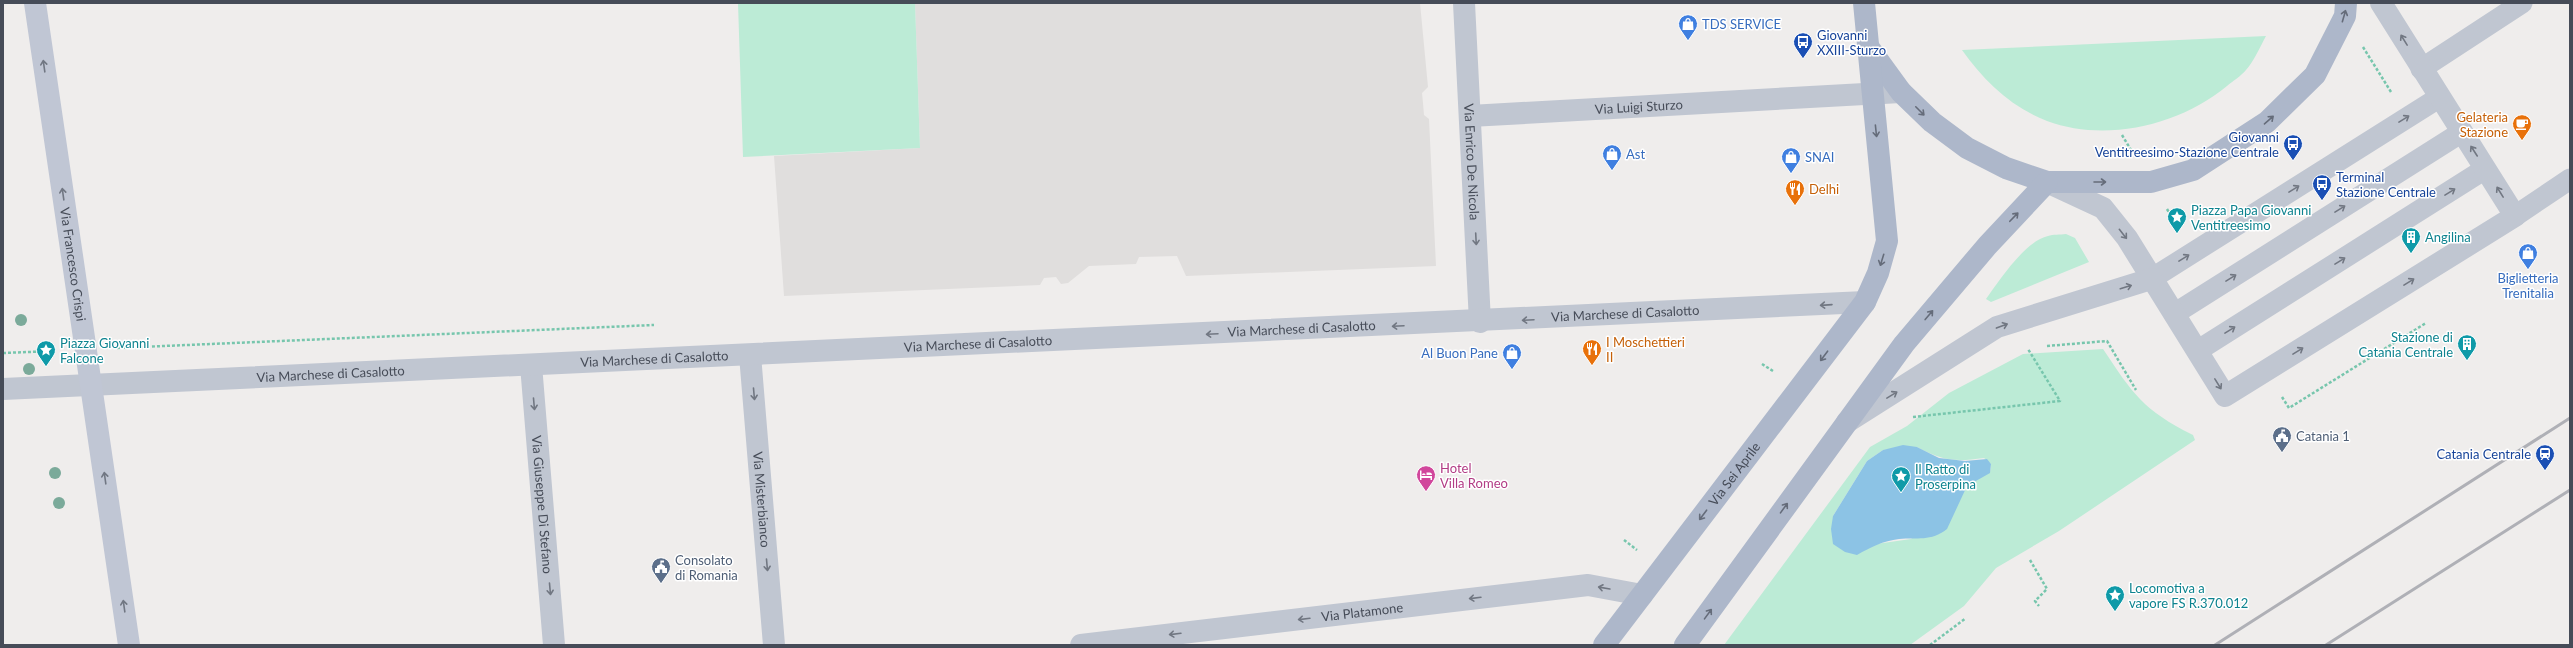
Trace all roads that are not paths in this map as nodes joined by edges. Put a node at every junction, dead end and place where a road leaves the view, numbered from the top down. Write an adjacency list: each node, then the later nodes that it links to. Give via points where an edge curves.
1 (35, 3): 25 (main road, Via Francesco Crispi, one-way to 1)
2 (1464, 3): 12 (street, Via Enrico De Nicola)
3 (1864, 3): 7 (main road, Via Sei Aprile)
4 (2346, 3): 16 (main road, one-way to 4, via 2151,182 2193,170 2267,122 2315,75 2345,16)
5 (2381, 3): 8 (street, one-way to 5)
6 (2522, 3): 8 (lane)
7 (1869, 48): 9 (main road, Via Sei Aprile); 10 (main road)
8 (2421, 69): 11 (street)
9 (1872, 92): 10 (street, Via Luigi Sturzo); 12 (street, Via Luigi Sturzo); 19 (main road, Via Sei Aprile, one-way to 19, via 1887,241 1878,273)
10 (1901, 92): 16 (main road, one-way to 16, via 1932,122 1967,148 2006,168)
11 (2440, 97): 13 (street); 18 (lane, one-way to 11)
12 (1470, 116): 21 (street, Via Enrico De Nicola, one-way to 21)
13 (2462, 132): 14 (street, one-way to 13); 20 (lane, one-way to 13)
14 (2485, 169): 17 (street, one-way to 14); 22 (lane, one-way to 14)
15 (2570, 179): 17 (lane)
16 (2047, 182): 18 (street, one-way to 18, via 2103,208 2127,238); 27 (main road, one-way to 16, via 1904,344 1987,246)
17 (2515, 216): 22 (street, one-way to 17, via 2225,396)
18 (2151, 279): 20 (street); 27 (street, one-way to 18, via 1997,327)
19 (1865, 302): 21 (street, Via Marchese di Casalotto, one-way to 21); 28 (main road, Via Sei Aprile, one-way to 28)
20 (2174, 314): 22 (street)
21 (1480, 322): 23 (street, Via Marchese di Casalotto, one-way to 23)
22 (2197, 351)
23 (750, 355): 24 (street, Via Marchese di Casalotto); 31 (street, Via Misterbianco, one-way to 31)
24 (531, 365): 25 (street, Via Marchese di Casalotto); 30 (street, Via Giuseppe Di Stefano, one-way to 30)
25 (91, 385): 26 (street, Via Marchese di Casalotto); 29 (main road, Via Francesco Crispi, one-way to 25)
26 (3, 389)
27 (1847, 422): 34 (main road, one-way to 27)
28 (1642, 595): 32 (street, Via Platamone, one-way to 32, via 1588,585); 33 (main road, Via Sei Aprile)
29 (129, 645)
30 (554, 645)
31 (774, 645)
32 (1081, 645)
33 (1604, 645)
34 (1684, 645)

